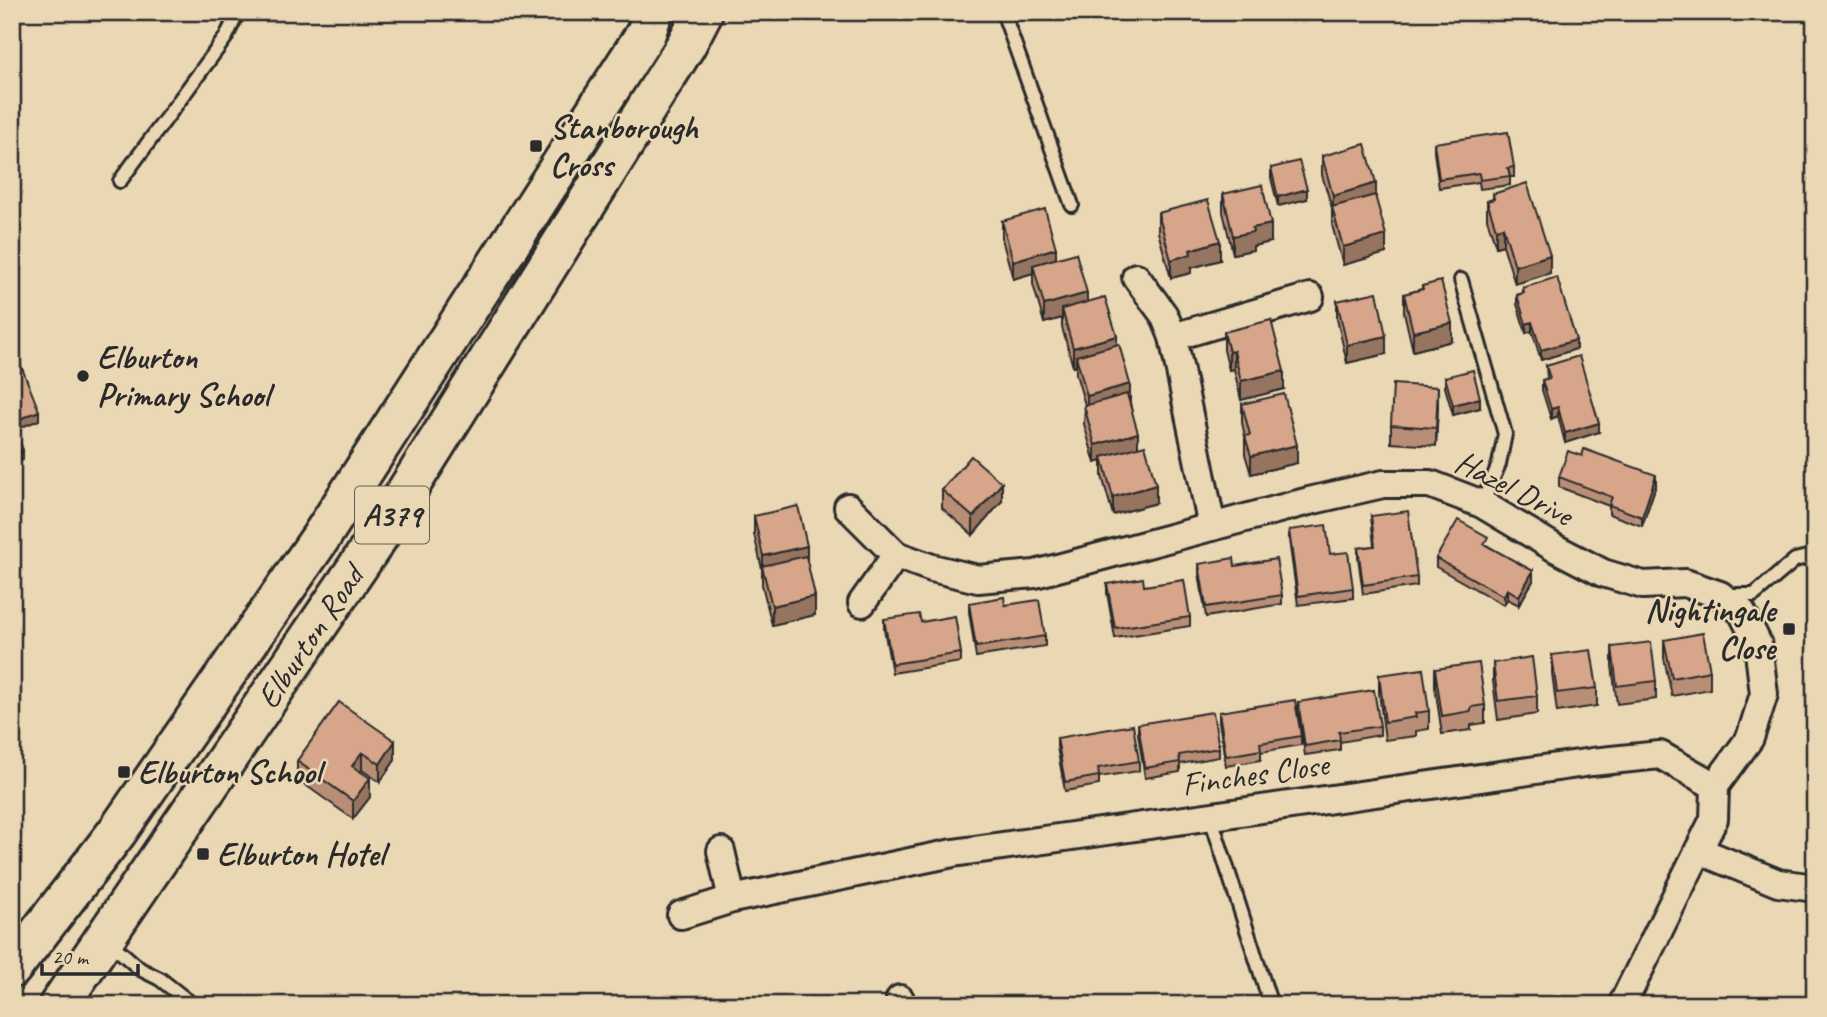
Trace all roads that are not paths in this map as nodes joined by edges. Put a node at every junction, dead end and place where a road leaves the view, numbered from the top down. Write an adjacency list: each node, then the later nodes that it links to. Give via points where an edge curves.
1 (238, 12): 5 (lane, via 226,37)
2 (653, 12): 26 (main road, Elburton Road / A379, via 646,33 321,537 117,832)
3 (703, 12): 25 (main road, Elburton Road / A379, via 376,540)
4 (1003, 12): 6 (lane)
5 (120, 181)
6 (1072, 205)
7 (1136, 277): 10 (street, via 1164,314)
8 (1461, 280): 11 (lane, via 1505,434 1499,464)
9 (1310, 297): 10 (street)
10 (1173, 337): 13 (street)
11 (1482, 504): 13 (street, Hazel Drive, via 1430,484 1383,484); 16 (street, Hazel Drive, via 1603,573 1643,585 1685,583)
12 (848, 507): 14 (street, Hazel Drive)
13 (1212, 527): 14 (street, Hazel Drive, via 1035,574 978,579)
14 (896, 555): 17 (street)
15 (1815, 555): 16 (lane, via 1795,560 1754,595)
16 (1720, 595): 18 (street, Hazel Drive, via 1742,612 1758,645 1764,694 1750,738)
17 (862, 603)
18 (1715, 786): 19 (street, Finches Close, via 1660,755); 21 (street, via 1714,819)
19 (1210, 815): 23 (street, Finches Close, via 953,853); 29 (lane)
20 (721, 851): 23 (street)
21 (1700, 851): 22 (street, via 1778,883); 30 (street)
22 (1815, 888)
23 (732, 900): 24 (street, Finches Close)
24 (681, 915)
25 (105, 938): 27 (main road, Elburton Road / A379); 28 (lane)
26 (12, 968)
27 (60, 1005)
28 (193, 1005)
29 (1271, 1005)
30 (1622, 1005)

